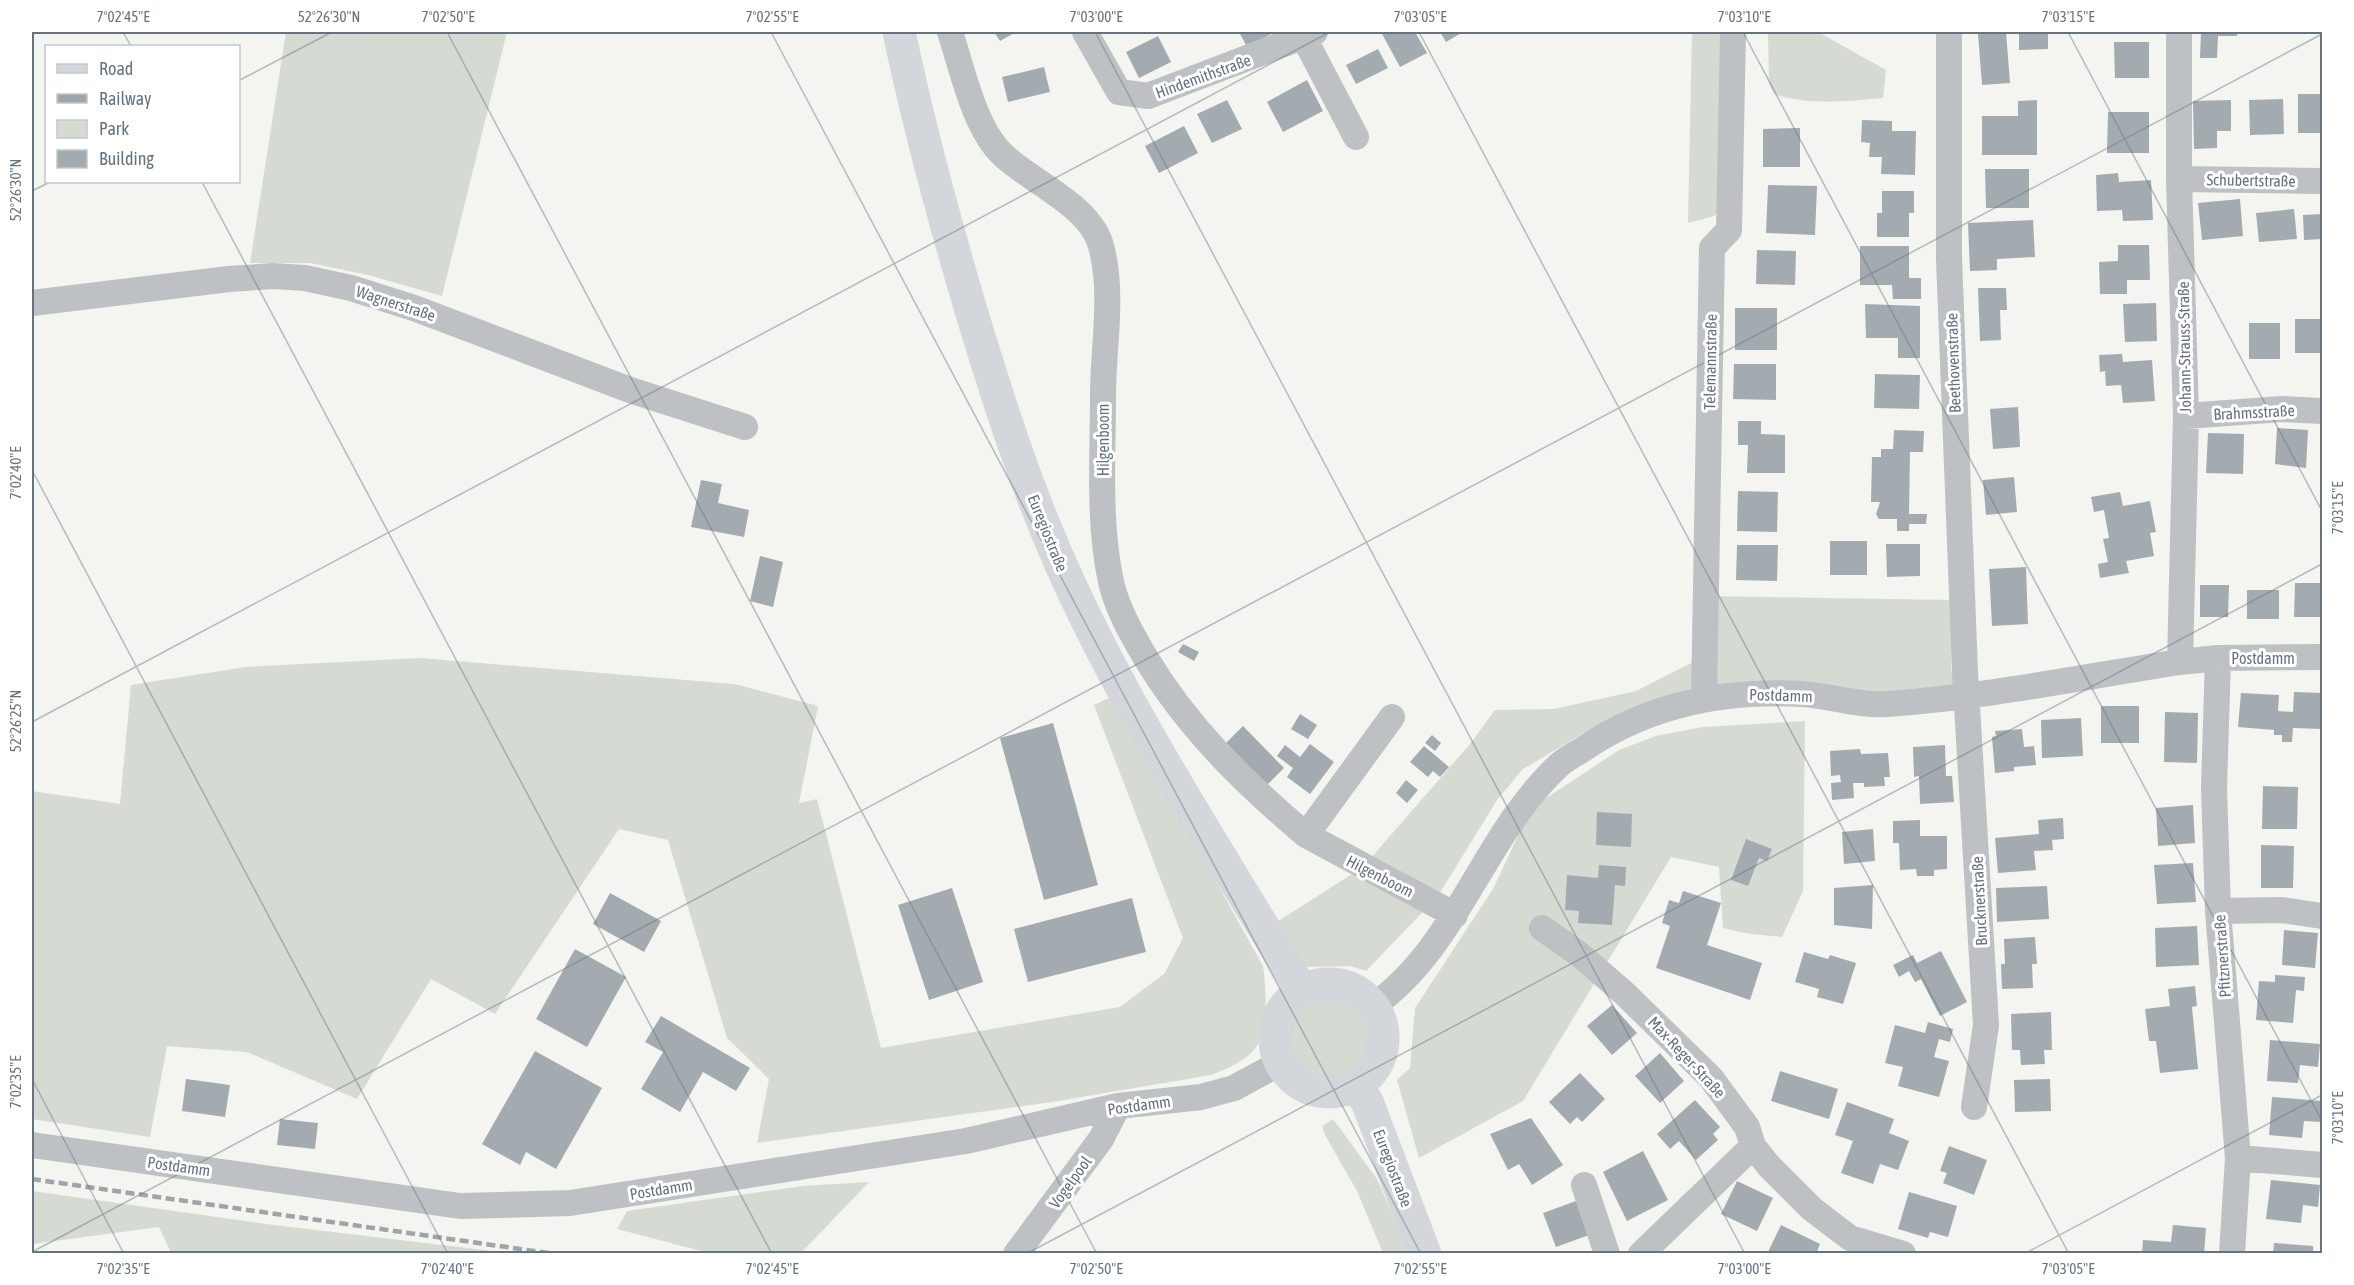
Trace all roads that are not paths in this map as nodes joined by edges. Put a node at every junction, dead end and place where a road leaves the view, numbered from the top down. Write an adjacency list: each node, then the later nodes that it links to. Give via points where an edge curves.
1 (899, 32): 26 (main road, Euregiostraße, via 949,237 1004,420 1058,559 1088,623 1175,780)
2 (950, 32): 21 (street, Hilgenboom, via 974,105 1002,154 1081,214 1101,245 1107,298 1103,373 1105,523 1111,584 1120,609 1152,668 1186,718 1250,788)
3 (1085, 32): 7 (street, Hindemithstraße, via 1119,92 1148,96)
4 (1732, 32): 19 (street, Telemannstraße, via 1729,230 1712,248)
5 (1948, 32): 18 (street, Beethovenstraße, via 1949,258)
6 (2180, 32): 9 (street, Johann-Strauss-Straße)
7 (1306, 34): 8 (street)
8 (1356, 136)
9 (2179, 179): 10 (street, Schubertstraße); 13 (street, Johann-Strauss-Straße)
10 (2322, 181)
11 (32, 303): 14 (street, Wagnerstraße, via 229,279 305,278 414,308 630,390)
12 (2322, 411): 13 (street, Brahmsstraße, via 2282,408)
13 (2186, 416): 17 (street, Johann-Strauss-Straße)
14 (745, 427)
15 (2322, 657): 16 (street, Postdamm)
16 (2218, 658): 17 (street, Postdamm); 22 (street, Pfitznerstraße, via 2214,788)
17 (2180, 662): 18 (street, Postdamm)
18 (1968, 695): 19 (street, Postdamm, via 1878,705 1805,694 1749,693); 31 (street, Brucknerstraße, via 1986,1025)
19 (1704, 699): 23 (street, Postdamm, via 1647,714 1605,734 1559,765 1524,801)
20 (1392, 717): 21 (street)
21 (1306, 835): 23 (street, Hilgenboom)
22 (2218, 911): 24 (street, via 2282,910); 34 (street, Pfitznerstraße)
23 (1455, 915): 27 (street, Postdamm, via 1395,991)
24 (2322, 916)
25 (1542, 928): 33 (street, Max-Reger-Straße, via 1624,993 1711,1078 1748,1127)
26 (1302, 992): 27 (main road, via 1332,984 1348,987); 28 (main road, via 1280,1015 1275,1039)
27 (1373, 1006): 29 (main road, via 1381,1022 1380,1058 1371,1073)
28 (1280, 1063): 29 (main road, via 1306,1088 1341,1091); 30 (street, Postdamm, via 1233,1088 1201,1097)
29 (1357, 1084): 38 (main road, Euregiostraße)
30 (1118, 1106): 32 (street, Postdamm, via 966,1141 570,1203 460,1206); 37 (street, Vogelpool, via 1101,1138)
31 (1974, 1107)
32 (32, 1145)
33 (1753, 1146): 40 (street); 41 (street, Max-Reger-Straße, via 1812,1209 1850,1238)
34 (2238, 1158): 35 (street); 42 (street, Pfitznerstraße)
35 (2322, 1165)
36 (1584, 1185): 39 (street)
37 (1016, 1254)
38 (1425, 1254)
39 (1608, 1254)
40 (1641, 1254)
41 (1904, 1254)
42 (2232, 1254)

